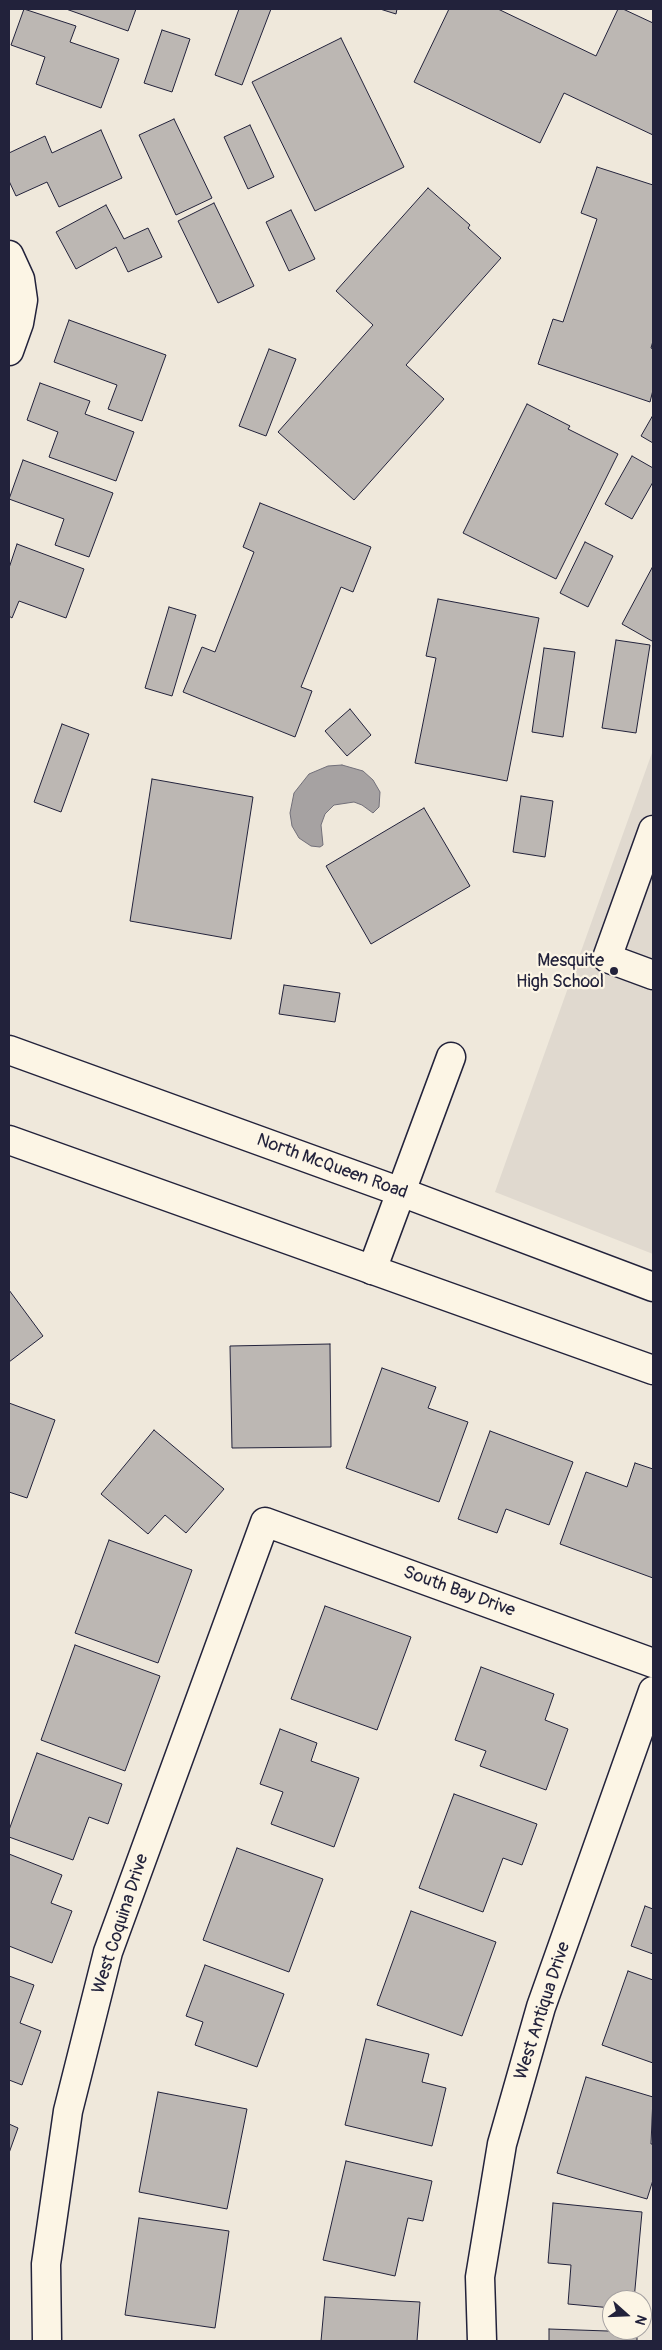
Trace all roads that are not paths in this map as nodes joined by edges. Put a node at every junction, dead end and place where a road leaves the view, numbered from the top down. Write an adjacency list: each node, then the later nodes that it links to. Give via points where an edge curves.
1 (9, 255): 2 (street, via 20,279 23,300)
2 (9, 351)
3 (653, 830): 4 (street, via 607,958)
4 (653, 975)
5 (9, 1050): 8 (street, North McQueen Road)
6 (451, 1057): 8 (street)
7 (9, 1140): 9 (street)
8 (401, 1192): 9 (street); 10 (street, North McQueen Road)
9 (372, 1270): 11 (street)
10 (653, 1287)
11 (653, 1370)
12 (265, 1522): 13 (street, South Bay Drive); 15 (street, West Coquina Drive, via 108,1952 68,2112 46,2264)
13 (653, 1663)
14 (653, 1691): 16 (street, West Antiqua Drive, via 541,2007 502,2144 480,2277)
15 (47, 2341)
16 (482, 2341)

